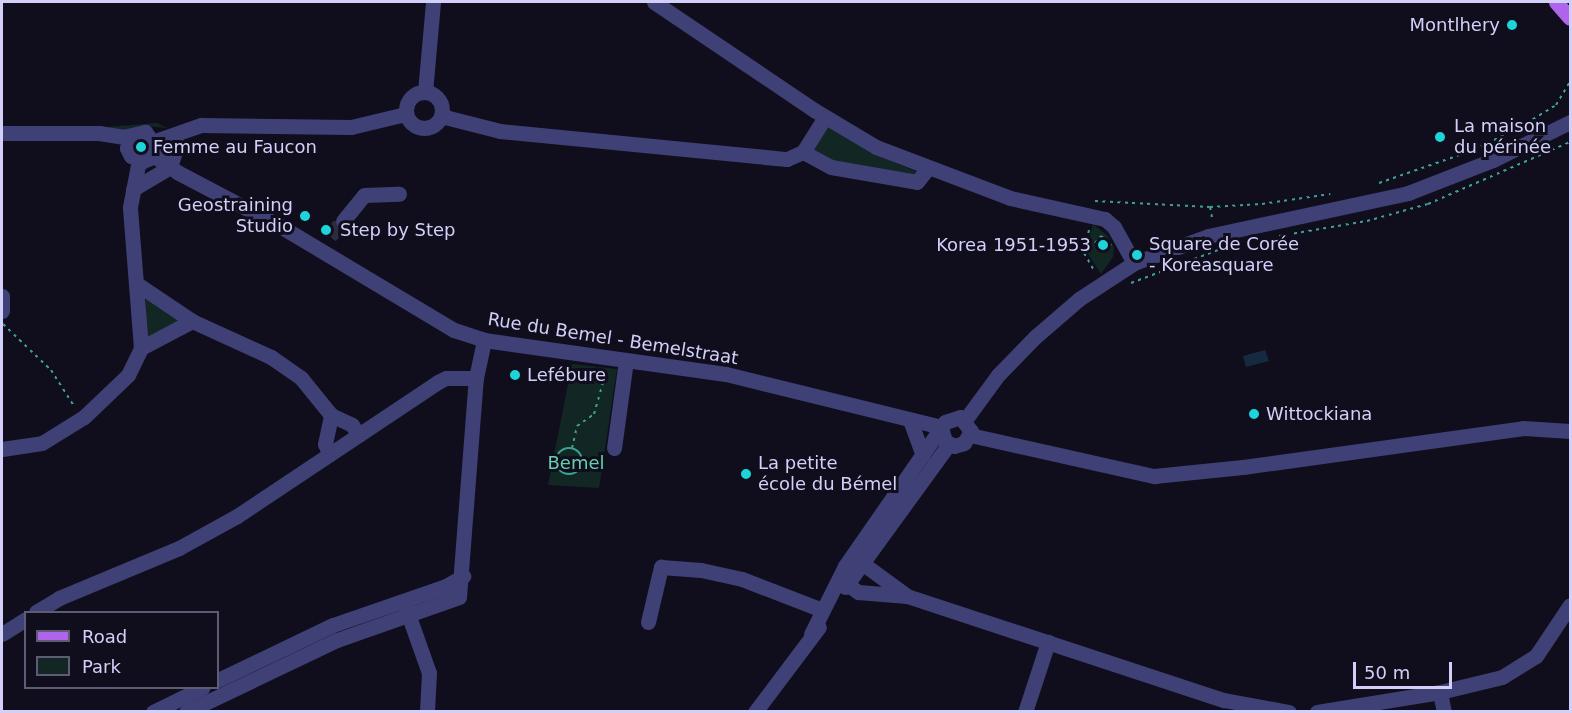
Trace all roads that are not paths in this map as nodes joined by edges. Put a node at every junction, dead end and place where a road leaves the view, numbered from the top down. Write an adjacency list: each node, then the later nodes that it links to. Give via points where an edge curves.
1 (433, 2): 5 (street)
2 (654, 2): 8 (street)
3 (1556, 2): 4 (main road)
4 (1570, 18)
5 (425, 92): 6 (street, via 410,98); 7 (street, via 439,100)
6 (405, 114): 7 (street, via 411,124 423,129 434,126); 12 (street, via 351,126 201,125)
7 (441, 116): 15 (street, via 512,132 787,159)
8 (825, 117): 15 (street); 17 (street, via 876,147)
9 (1569, 120): 21 (street, via 1493,160 1408,193 1208,236)
10 (2, 134): 11 (street)
11 (90, 135): 13 (street); 14 (street)
12 (174, 135): 14 (street); 16 (street, via 176,148)
13 (132, 136): 14 (street); 14 (street, via 145,132)
14 (144, 152): 16 (street, Rue du Bemel - Bemelstraat); 18 (street)
15 (803, 152): 17 (street, via 831,167 917,182)
16 (170, 167): 18 (street); 26 (street, Rue du Bemel - Bemelstraat, via 280,226 454,330)
17 (927, 169): 21 (street, via 1010,198 1092,216 1114,227)
18 (133, 189): 22 (street, via 130,207)
19 (399, 194): 20 (street, via 364,195 341,219)
20 (351, 196)
21 (1134, 263): 32 (street, via 1035,337 998,375)
22 (137, 284): 25 (street); 27 (street)
23 (2, 296): 24 (street)
24 (2, 318)
25 (192, 321): 27 (street); 30 (street, via 271,357 301,378)
26 (484, 340): 28 (street, Rue du Bemel - Bemelstraat); 29 (street)
27 (141, 348): 38 (street, via 117,390 84,417 42,443)
28 (626, 360): 31 (street, Rue du Bemel - Bemelstraat, via 726,374); 37 (street)
29 (476, 378): 35 (street, via 446,378); 43 (street)
30 (331, 415): 35 (street, via 352,426); 39 (street, via 325,444)
31 (910, 420): 34 (street, Rue du Bemel - Bemelstraat); 40 (street)
32 (965, 420): 34 (street, via 949,418); 36 (street)
33 (1570, 431): 36 (street, via 1523,428 1154,476)
34 (944, 434): 36 (street, via 964,443); 40 (street); 41 (street)
35 (359, 435): 39 (street)
36 (970, 435)
37 (614, 448)
38 (2, 449)
39 (330, 454): 49 (street, via 237,516 179,548 59,598)
40 (923, 455): 42 (street)
41 (862, 563): 42 (street); 44 (street); 45 (street)
42 (844, 566): 44 (street); 48 (street)
43 (464, 576): 46 (street); 50 (street, via 459,597)
44 (847, 584): 45 (street, via 866,593); 54 (street)
45 (906, 596): 55 (street)
46 (404, 600): 50 (street); 56 (street, via 333,625)
47 (1570, 605): 59 (street, via 1536,656 1502,677)
48 (822, 610): 52 (street, via 742,579 661,567); 54 (street)
49 (38, 611)
50 (409, 616): 56 (street); 63 (street, via 429,673)
51 (24, 620): 53 (street)
52 (648, 622)
53 (2, 634)
54 (811, 634): 64 (street)
55 (1048, 642): 60 (street); 65 (street)
56 (244, 675): 57 (street); 62 (street)
57 (219, 680)
58 (198, 689): 61 (street)
59 (1440, 692): 68 (street); 69 (street)
60 (1210, 696): 66 (street); 67 (street)
61 (153, 711)
62 (186, 711)
63 (427, 711)
64 (755, 711)
65 (1025, 711)
66 (1217, 711)
67 (1289, 711)
68 (1317, 711)
69 (1444, 711)

